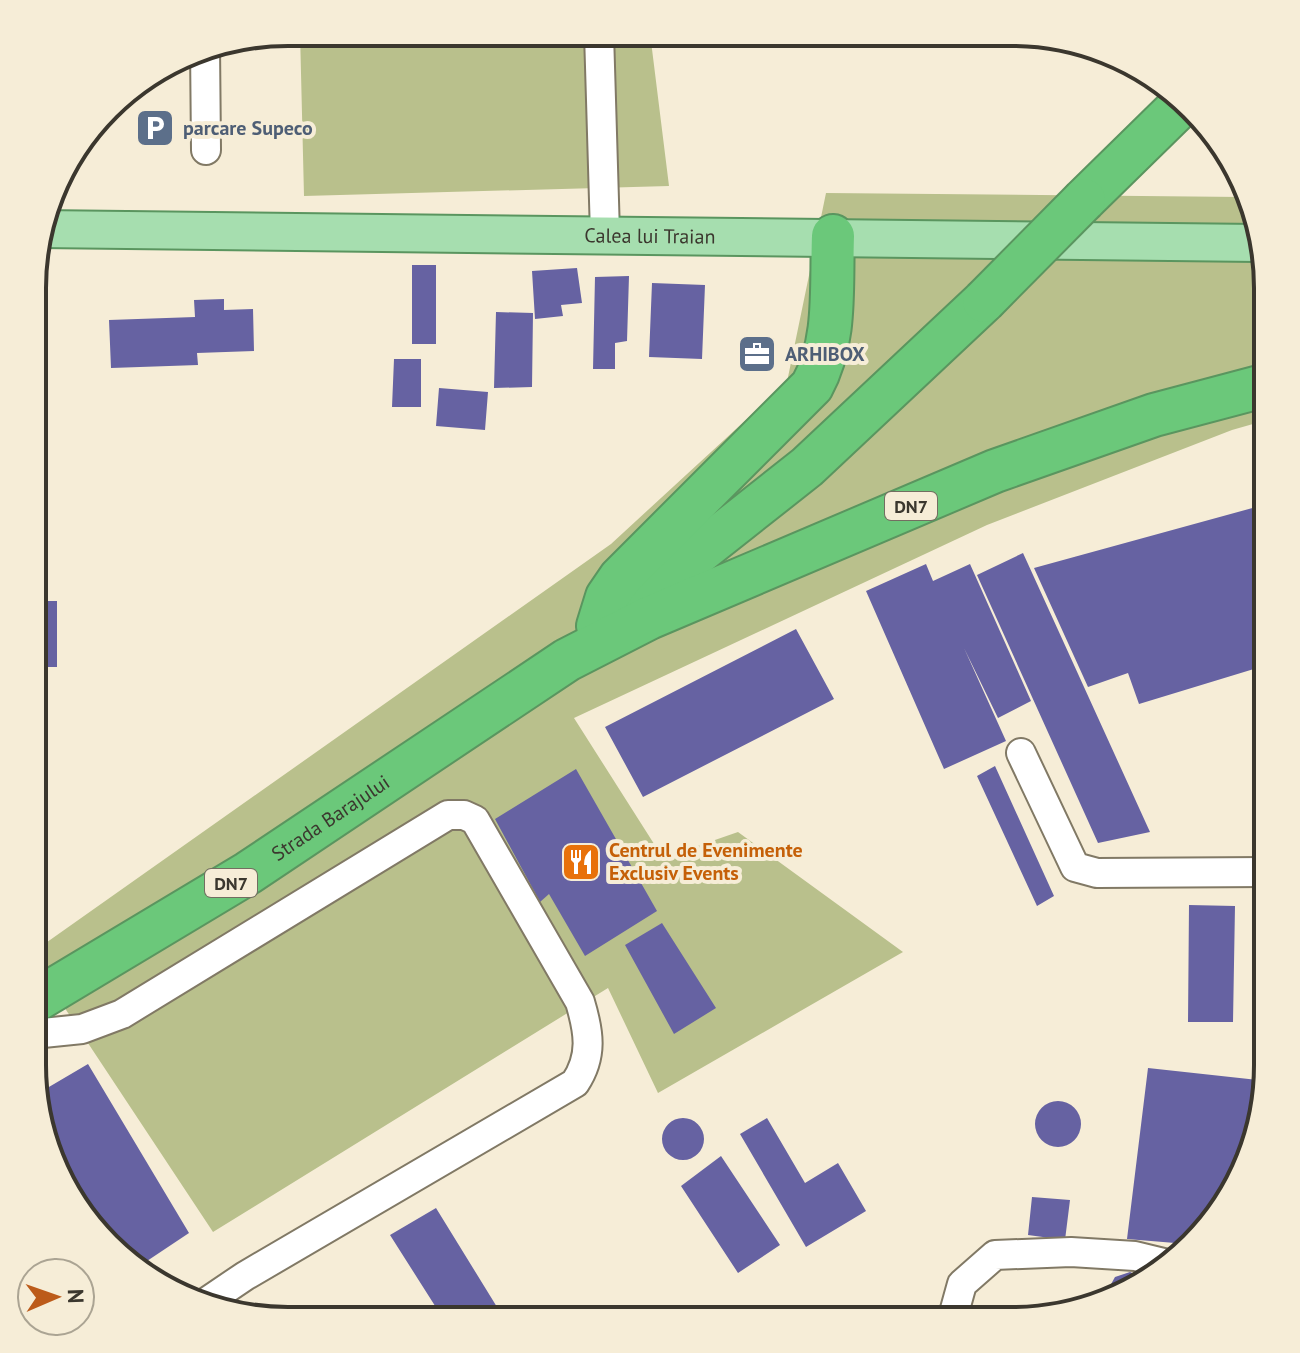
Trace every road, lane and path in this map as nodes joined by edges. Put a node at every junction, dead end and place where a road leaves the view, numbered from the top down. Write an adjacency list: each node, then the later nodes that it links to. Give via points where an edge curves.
1 (599, 46): 6 (street)
2 (205, 61): 4 (street)
3 (1176, 110): 10 (highway, DN7, bridge, via 807,467)
4 (206, 150)
5 (53, 229): 6 (main road, Calea lui Traian)
6 (605, 234): 7 (main road, Calea lui Traian)
7 (833, 236): 8 (main road, Calea lui Traian); 10 (highway, via 826,362 812,386 620,578)
8 (1249, 243)
9 (1253, 389): 10 (highway, DN7, via 1115,427 995,471)
10 (581, 647): 13 (highway, Strada Barajului / DN7, via 248,873)
11 (1021, 753): 12 (street, via 1075,867 1097,873)
12 (1253, 872)
13 (47, 994)
14 (47, 1033): 16 (street, via 82,1029 122,1014 448,815 475,820 580,1002 589,1031 583,1072 575,1083)
15 (1154, 1261): 17 (street, via 1071,1252 995,1255 962,1284)
16 (216, 1296)
17 (956, 1306)

